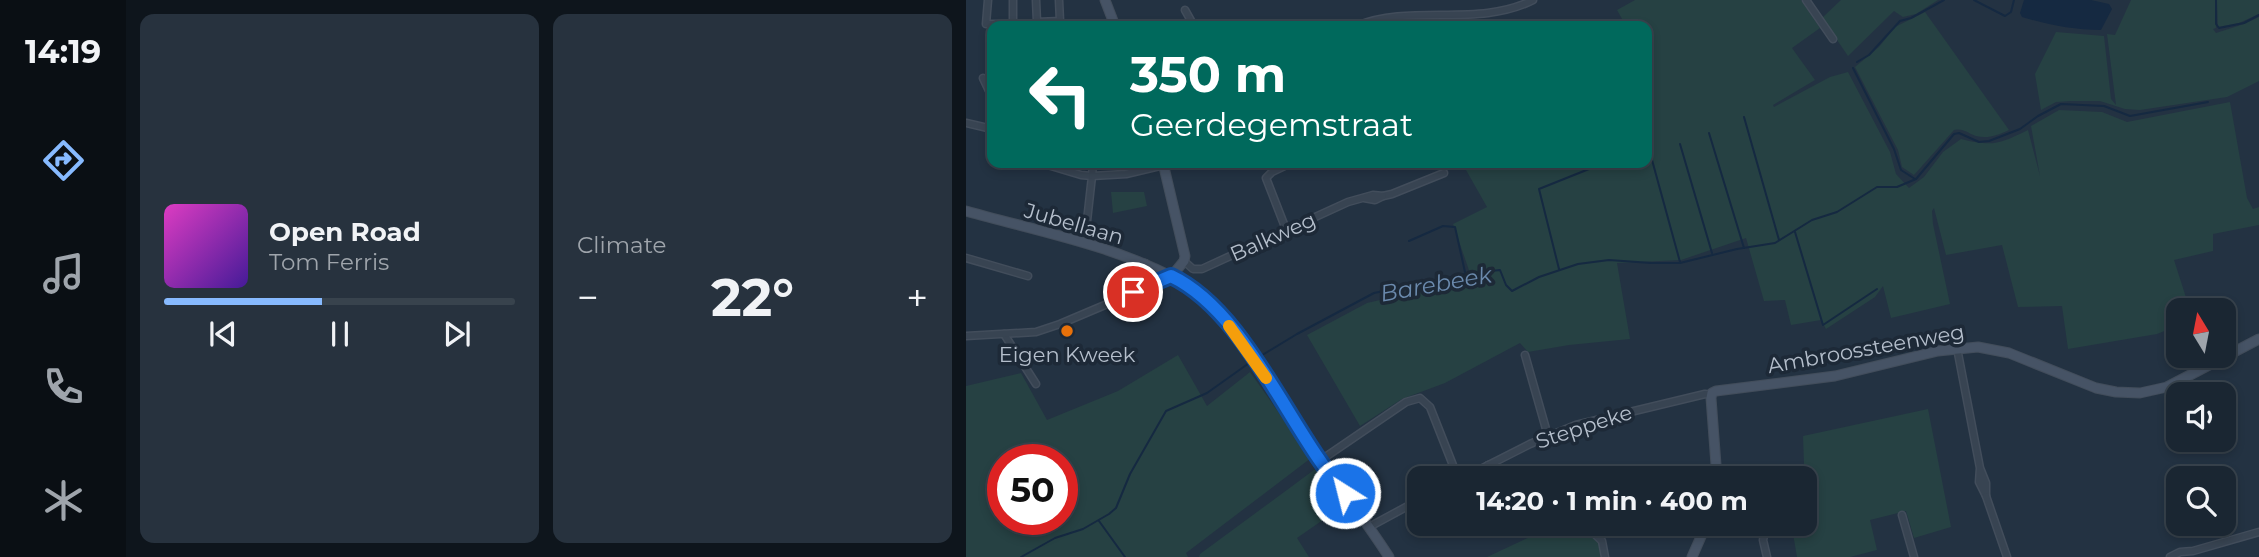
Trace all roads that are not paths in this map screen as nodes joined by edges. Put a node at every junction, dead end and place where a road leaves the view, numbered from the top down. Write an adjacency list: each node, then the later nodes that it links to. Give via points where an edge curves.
1 (988, 0): 15 (street)
2 (1013, 0): 9 (street)
3 (1036, 0): 10 (street)
4 (1059, 0): 11 (street)
5 (1105, 0): 12 (street)
6 (1533, 0): 14 (street, via 1507,10)
7 (1806, 0): 16 (street)
8 (1185, 10): 13 (street)
9 (1013, 21)
10 (1037, 21)
11 (1060, 21)
12 (1113, 21)
13 (1191, 21)
14 (1372, 21)
15 (987, 24)
16 (1833, 39)
17 (983, 78): 18 (street)
18 (987, 86)
19 (966, 123): 20 (street)
20 (987, 128)
21 (1058, 168): 27 (street)
22 (1093, 168): 27 (street)
23 (1149, 168): 27 (street)
24 (1165, 168): 32 (street)
25 (1280, 168): 30 (street, via 1266,178)
26 (1444, 173): 30 (street, Balkweg, via 1375,200 1348,202)
27 (1092, 176): 29 (street)
28 (966, 211): 33 (street, Jubellaan)
29 (1087, 221)
30 (1287, 232): 32 (street, Balkweg, via 1198,270)
31 (966, 258): 34 (street)
32 (1184, 261): 35 (street)
33 (1145, 264): 35 (street, Jubellaan); 36 (street)
34 (1028, 276)
35 (1171, 276): 36 (street); 45 (street, Jubellaan, via 1219,313)
36 (1147, 286): 37 (street, via 1060,324 1036,332)
37 (1004, 334): 38 (street); 42 (street)
38 (966, 336)
39 (2259, 339): 40 (street, Ambroossteenweg, via 2167,387 2140,393 2096,388 2000,350)
40 (1957, 348): 43 (street, Ambroossteenweg, via 1835,376); 62 (street, via 1979,482)
41 (1525, 355): 44 (street)
42 (1036, 384)
43 (1711, 395): 44 (street, Steppeke, via 1597,419); 48 (street)
44 (1548, 436): 46 (street, Steppeke)
45 (1321, 460): 47 (street, via 1406,402 1420,398 1430,407); 51 (street, Jubellaan)
46 (1488, 465)
47 (1455, 466)
48 (1716, 466)
49 (1407, 506): 51 (street)
50 (1902, 514): 61 (street)
51 (1369, 527): 57 (street, Jubellaan)
52 (2259, 532): 56 (street)
53 (1597, 536): 58 (street)
54 (1701, 536): 59 (street)
55 (1764, 536): 60 (street)
56 (2193, 551): 63 (street); 64 (street)
57 (1389, 557)
58 (1605, 557)
59 (1692, 557)
60 (1767, 557)
61 (1914, 557)
62 (2007, 557)
63 (2170, 557)
64 (2182, 557)

